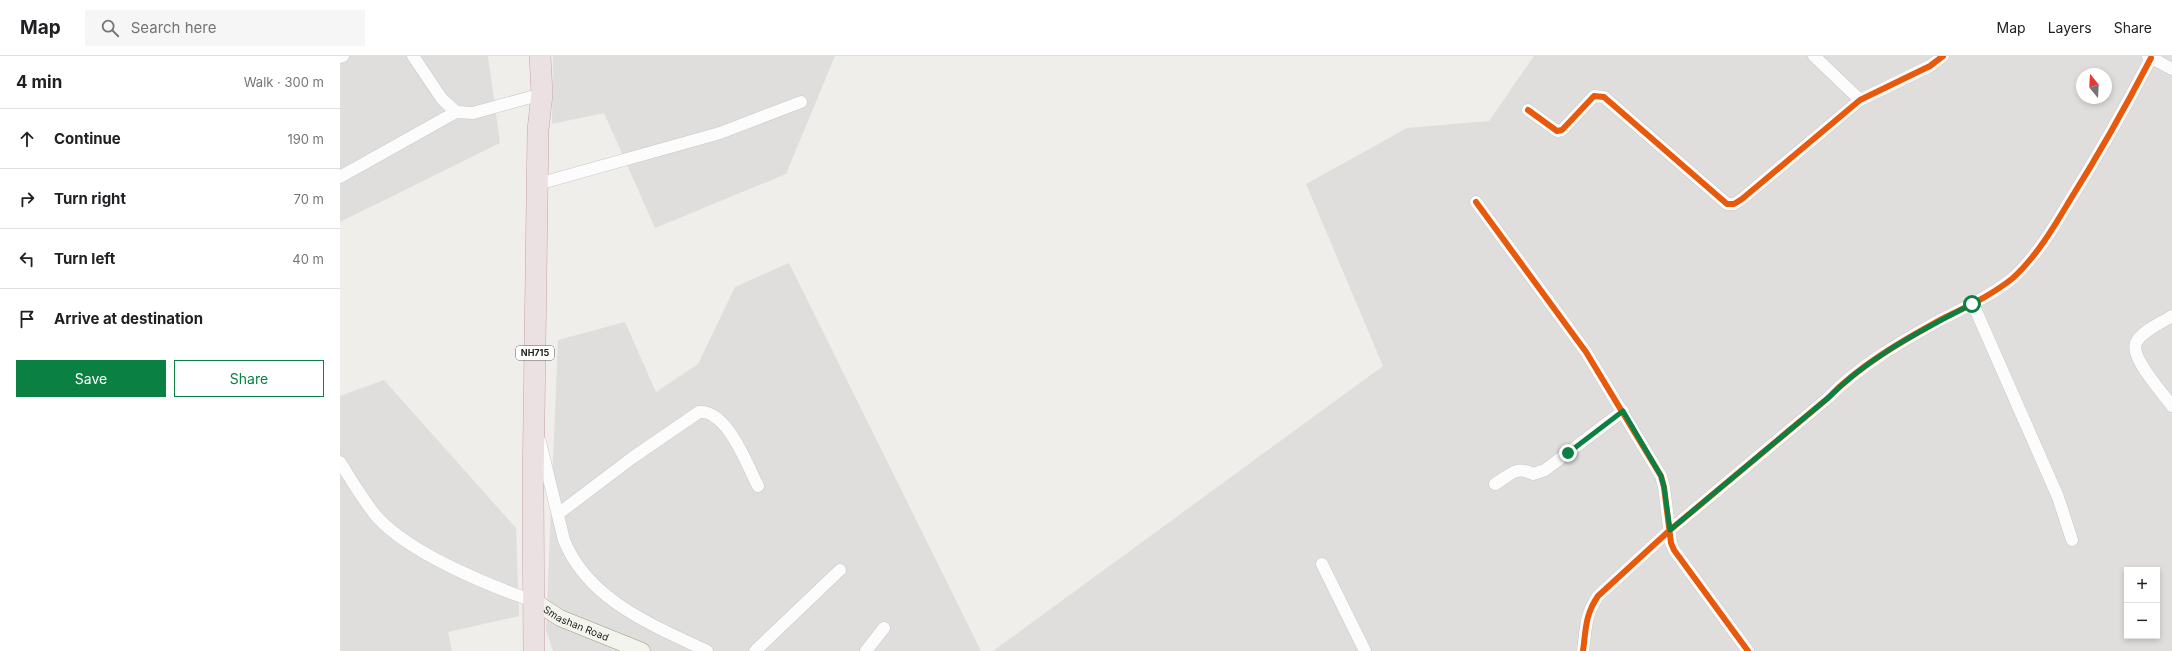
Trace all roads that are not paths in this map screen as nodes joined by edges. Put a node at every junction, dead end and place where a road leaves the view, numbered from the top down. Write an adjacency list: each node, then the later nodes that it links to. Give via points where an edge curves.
1 (413, 56): 11 (street, via 442,99)
2 (540, 56): 7 (highway, NH715)
3 (1814, 56): 8 (street)
4 (1943, 56): 8 (street, via 1930,66)
5 (2149, 57): 6 (street); 15 (street, via 2079,186 2029,261 2012,278)
6 (2172, 69)
7 (542, 94): 11 (street, via 473,113); 13 (highway, NH715, via 538,130)
8 (1860, 100): 10 (street, via 1734,204 1727,204 1604,97 1594,96 1562,130 1557,132)
9 (801, 102): 13 (street, via 720,133)
10 (1528, 110)
11 (456, 112): 12 (street)
12 (340, 177)
13 (538, 184): 19 (highway, NH715)
14 (1476, 202): 18 (street, via 1586,352)
15 (1972, 304): 24 (street, via 1908,340 1847,379 1828,398); 25 (street, via 2058,497)
16 (2172, 316): 17 (street, via 2146,332 2134,346 2137,358)
17 (2172, 406)
18 (1623, 411): 21 (street, via 1545,470 1533,474 1526,470 1516,470); 24 (street, via 1661,476)
19 (535, 419): 23 (street); 28 (highway, NH715)
20 (340, 462): 28 (street, via 371,508 390,530 413,545 498,589)
21 (1495, 484)
22 (758, 486): 23 (street, via 722,421 707,411 699,412)
23 (558, 514): 32 (street, via 569,553 585,576 611,600 633,614)
24 (1670, 530): 36 (street, via 1598,596 1587,616); 37 (street, via 1674,550)
25 (2072, 540)
26 (1322, 564): 35 (street)
27 (840, 570): 33 (street)
28 (534, 601): 30 (highway, NH715); 31 (street, Smashan Road, via 560,618)
29 (884, 628): 34 (street)
30 (534, 651)
31 (642, 651)
32 (707, 651)
33 (755, 651)
34 (866, 651)
35 (1365, 651)
36 (1583, 651)
37 (1748, 651)

